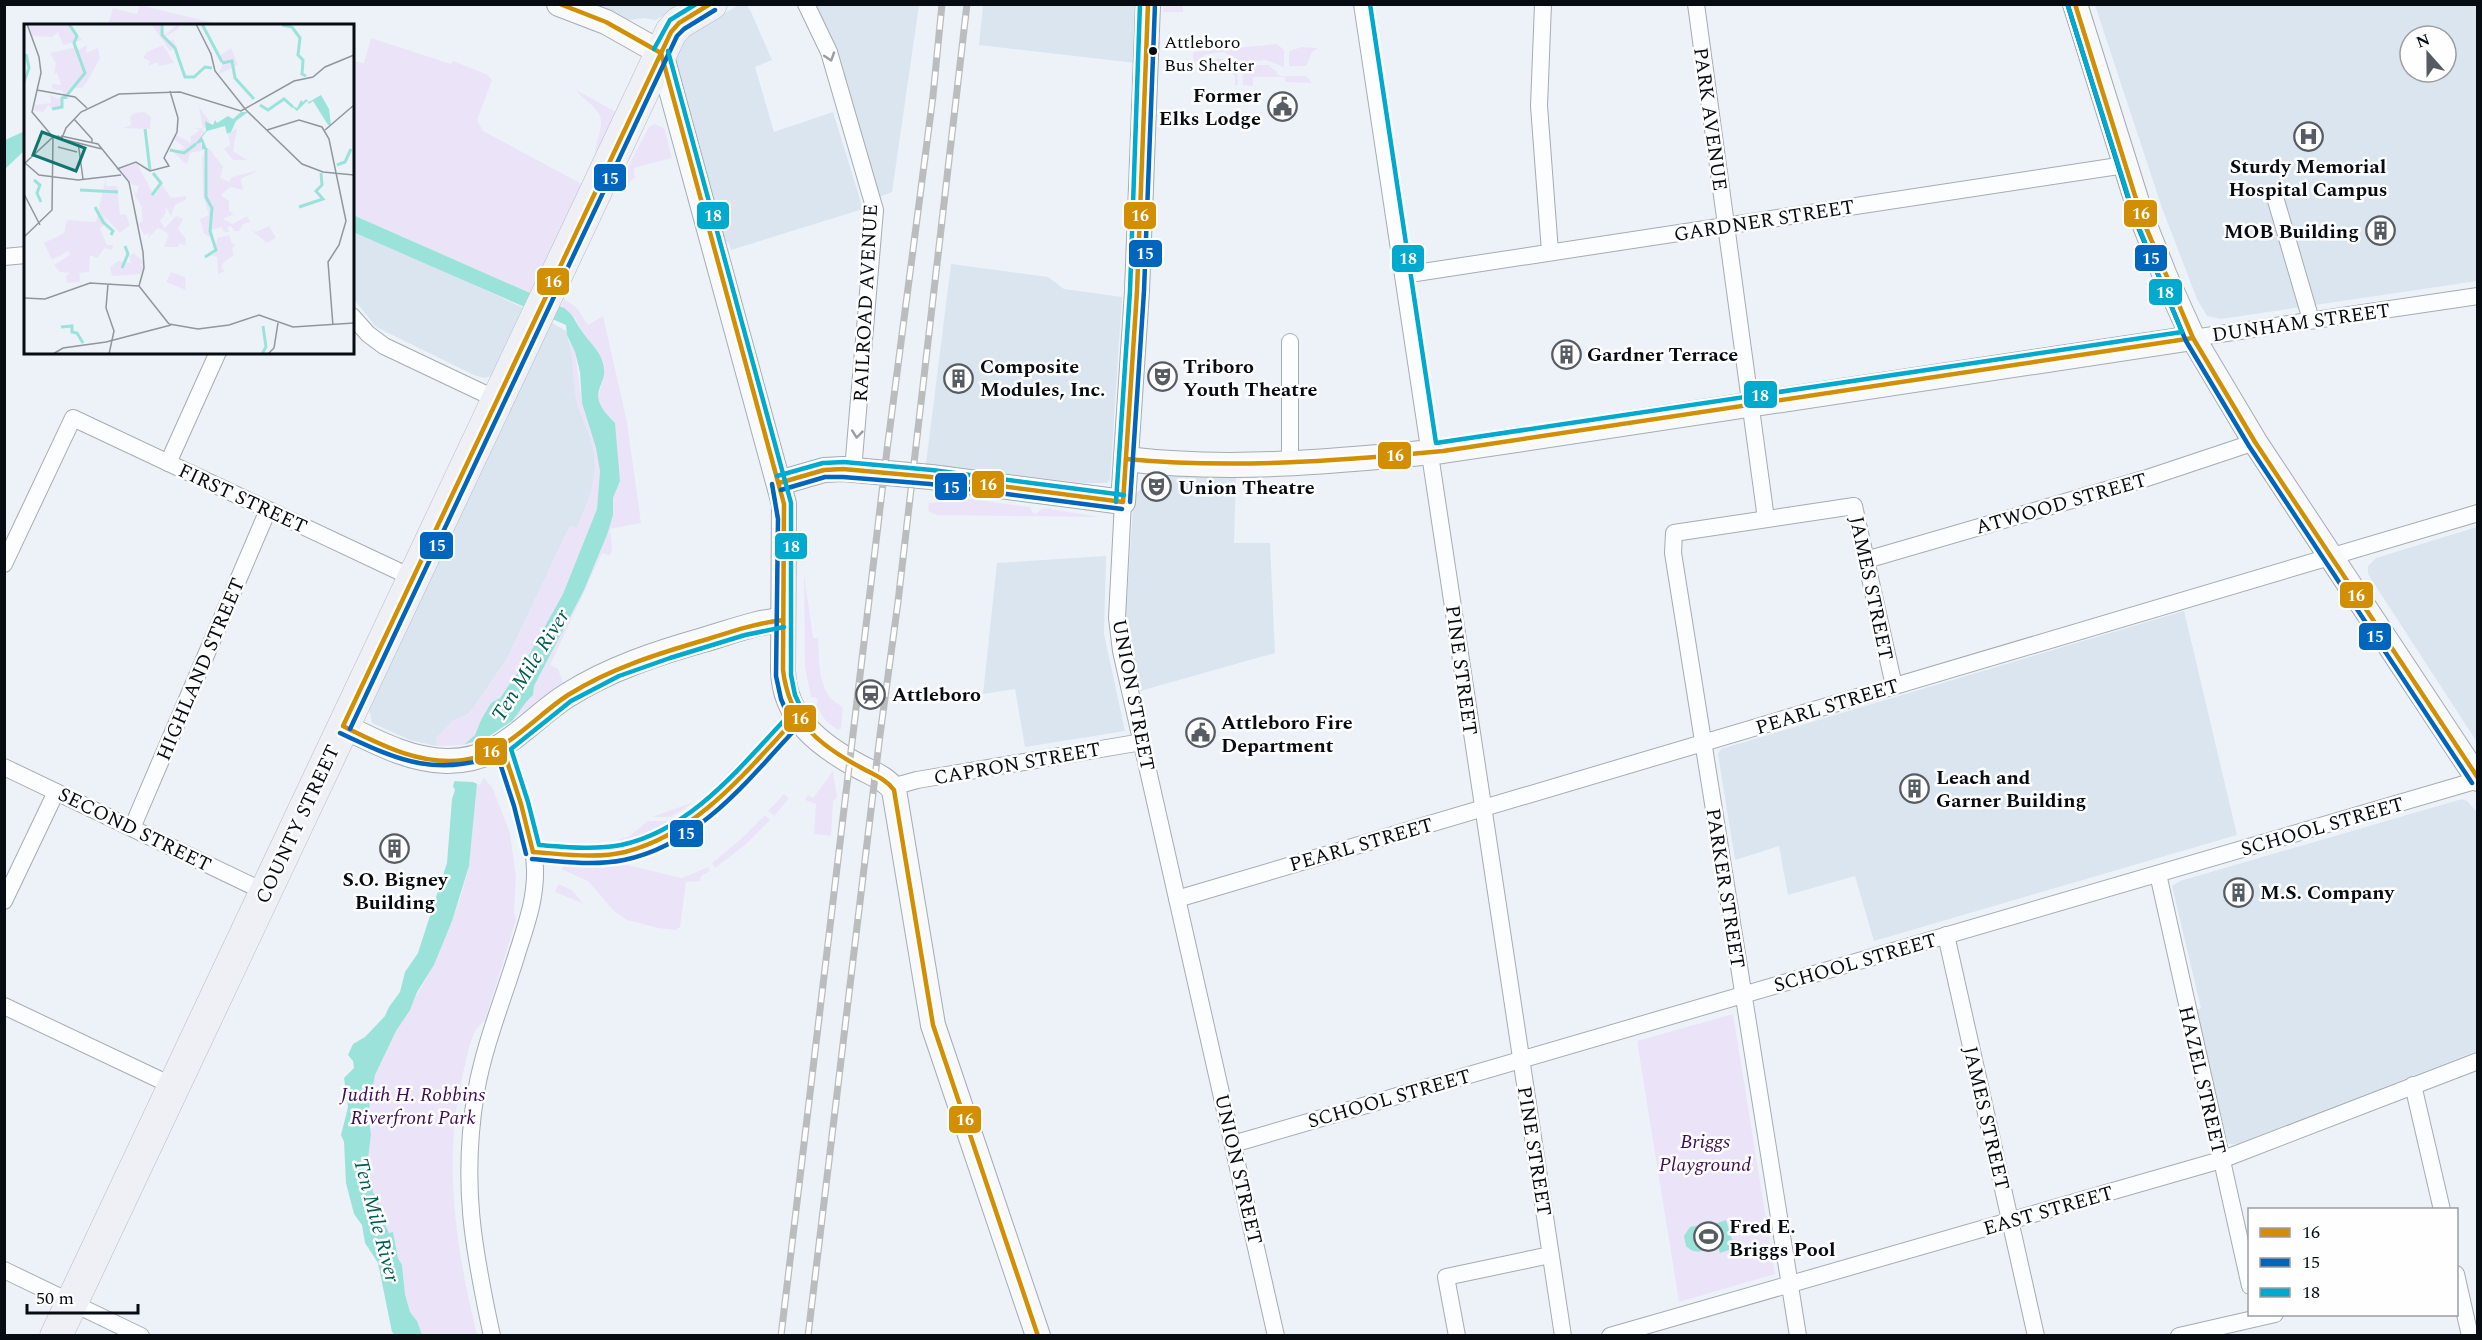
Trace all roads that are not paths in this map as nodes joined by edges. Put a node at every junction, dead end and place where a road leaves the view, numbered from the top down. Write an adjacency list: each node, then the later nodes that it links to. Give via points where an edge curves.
1 (559, 4): 9 (street, via 606,22)
2 (711, 4): 9 (highway, COUNTY STREET, via 676,25)
3 (806, 4): 30 (street, RAILROAD AVENUE, one-way to 30, via 829,52 875,210)
4 (1148, 4): 27 (street, UNION STREET)
5 (1362, 4): 16 (street, PINE STREET)
6 (1543, 4): 13 (street, via 1539,106)
7 (1696, 4): 12 (street, PARK AVENUE)
8 (2074, 4): 10 (street)
9 (661, 53): 23 (highway, COUNTY STREET); 31 (street)
10 (2125, 165): 12 (street, GARDNER STREET); 20 (street, via 2155,252)
11 (2275, 197): 19 (street)
12 (1726, 225): 13 (street, GARDNER STREET); 24 (street, PARK AVENUE)
13 (1550, 252): 16 (street, GARDNER STREET)
14 (24, 255): 15 (street)
15 (4, 257)
16 (1403, 275): 26 (street, PINE STREET)
17 (2478, 296): 19 (street, DUNHAM STREET)
18 (354, 318): 23 (street, via 384,346)
19 (2311, 320): 20 (street, DUNHAM STREET)
20 (2193, 338): 24 (street, DUNHAM STREET); 25 (street)
21 (1290, 342): 29 (street)
22 (217, 354): 28 (street)
23 (498, 400): 39 (highway, COUNTY STREET)
24 (1750, 404): 26 (street, DUNHAM STREET); 35 (street, PARK AVENUE)
25 (2255, 442): 36 (street); 37 (street, ATWOOD STREET, via 2144,479)
26 (1430, 452): 29 (street, DUNHAM STREET); 50 (street, PINE STREET)
27 (1126, 459): 29 (street, DUNHAM STREET); 32 (street, UNION STREET)
28 (168, 463): 33 (street, FIRST STREET); 38 (street, FIRST STREET, via 73,418)
29 (1290, 463)
30 (853, 470): 31 (street, via 824,470); 32 (street)
31 (779, 483): 40 (street, via 786,518)
32 (1122, 502): 43 (street, UNION STREET, via 1118,634)
33 (268, 510): 39 (street, FIRST STREET); 51 (street, HIGHLAND STREET)
34 (2478, 513): 36 (street, PEARL STREET)
35 (1766, 519): 37 (street, JAMES STREET, via 1854,506); 44 (street, PARKER STREET, via 1674,533 1673,553)
36 (2331, 556): 41 (street, PEARL STREET); 47 (street)
37 (1866, 560): 41 (street, JAMES STREET)
38 (4, 564)
39 (413, 578): 42 (highway, COUNTY STREET)
40 (783, 620): 45 (street, via 748,625 616,670 568,695); 48 (street, via 784,682 798,717 827,748)
41 (1894, 686): 44 (street, PEARL STREET)
42 (343, 726): 45 (street, via 406,754 427,759 456,760); 53 (highway, COUNTY STREET)
43 (1142, 742): 48 (street, CAPRON STREET); 54 (street, UNION STREET)
44 (1703, 743): 50 (street, PEARL STREET); 57 (street, PARKER STREET)
45 (501, 747): 76 (street, via 527,826 535,871 530,912 484,1058 471,1129 471,1230)
46 (4, 767): 49 (street, SECOND STREET)
47 (2478, 779): 52 (street, SCHOOL STREET)
48 (892, 787): 77 (street, via 933,1025)
49 (57, 792): 51 (street, SECOND STREET); 55 (street)
50 (1483, 809): 54 (street, PEARL STREET); 59 (street, PINE STREET)
51 (132, 828): 53 (street, SECOND STREET)
52 (2157, 874): 56 (street, SCHOOL STREET); 64 (street, HAZEL STREET)
53 (265, 892): 62 (highway, COUNTY STREET)
54 (1177, 898): 63 (street, UNION STREET)
55 (4, 901)
56 (1946, 936): 57 (street, SCHOOL STREET); 66 (street, JAMES STREET)
57 (1743, 995): 59 (street, SCHOOL STREET); 71 (street, PARKER STREET)
58 (4, 1005): 62 (street)
59 (1521, 1060): 63 (street, SCHOOL STREET); 67 (street, PINE STREET)
60 (2478, 1060): 61 (street, EAST STREET)
61 (2413, 1085): 64 (street, EAST STREET); 65 (street)
62 (173, 1086): 72 (highway, COUNTY STREET)
63 (1233, 1144): 78 (street, UNION STREET)
64 (2221, 1160): 66 (street, EAST STREET); 69 (street, HAZEL STREET)
65 (2442, 1208)
66 (2010, 1221): 71 (street, EAST STREET); 83 (street, JAMES STREET)
67 (1550, 1255): 79 (street, via 1446,1276); 80 (street, PINE STREET)
68 (4, 1270): 72 (street)
69 (2248, 1277)
70 (2458, 1279): 86 (street)
71 (1789, 1283): 81 (street, EAST STREET); 82 (street, PARKER STREET)
72 (72, 1301): 74 (highway, COUNTY STREET); 75 (street)
73 (2256, 1316): 84 (street); 85 (street)
74 (56, 1335)
75 (141, 1335)
76 (492, 1335)
77 (1038, 1335)
78 (1276, 1335)
79 (1457, 1335)
80 (1563, 1335)
81 (1610, 1335)
82 (1798, 1335)
83 (2036, 1335)
84 (2179, 1335)
85 (2260, 1335)
86 (2470, 1335)

